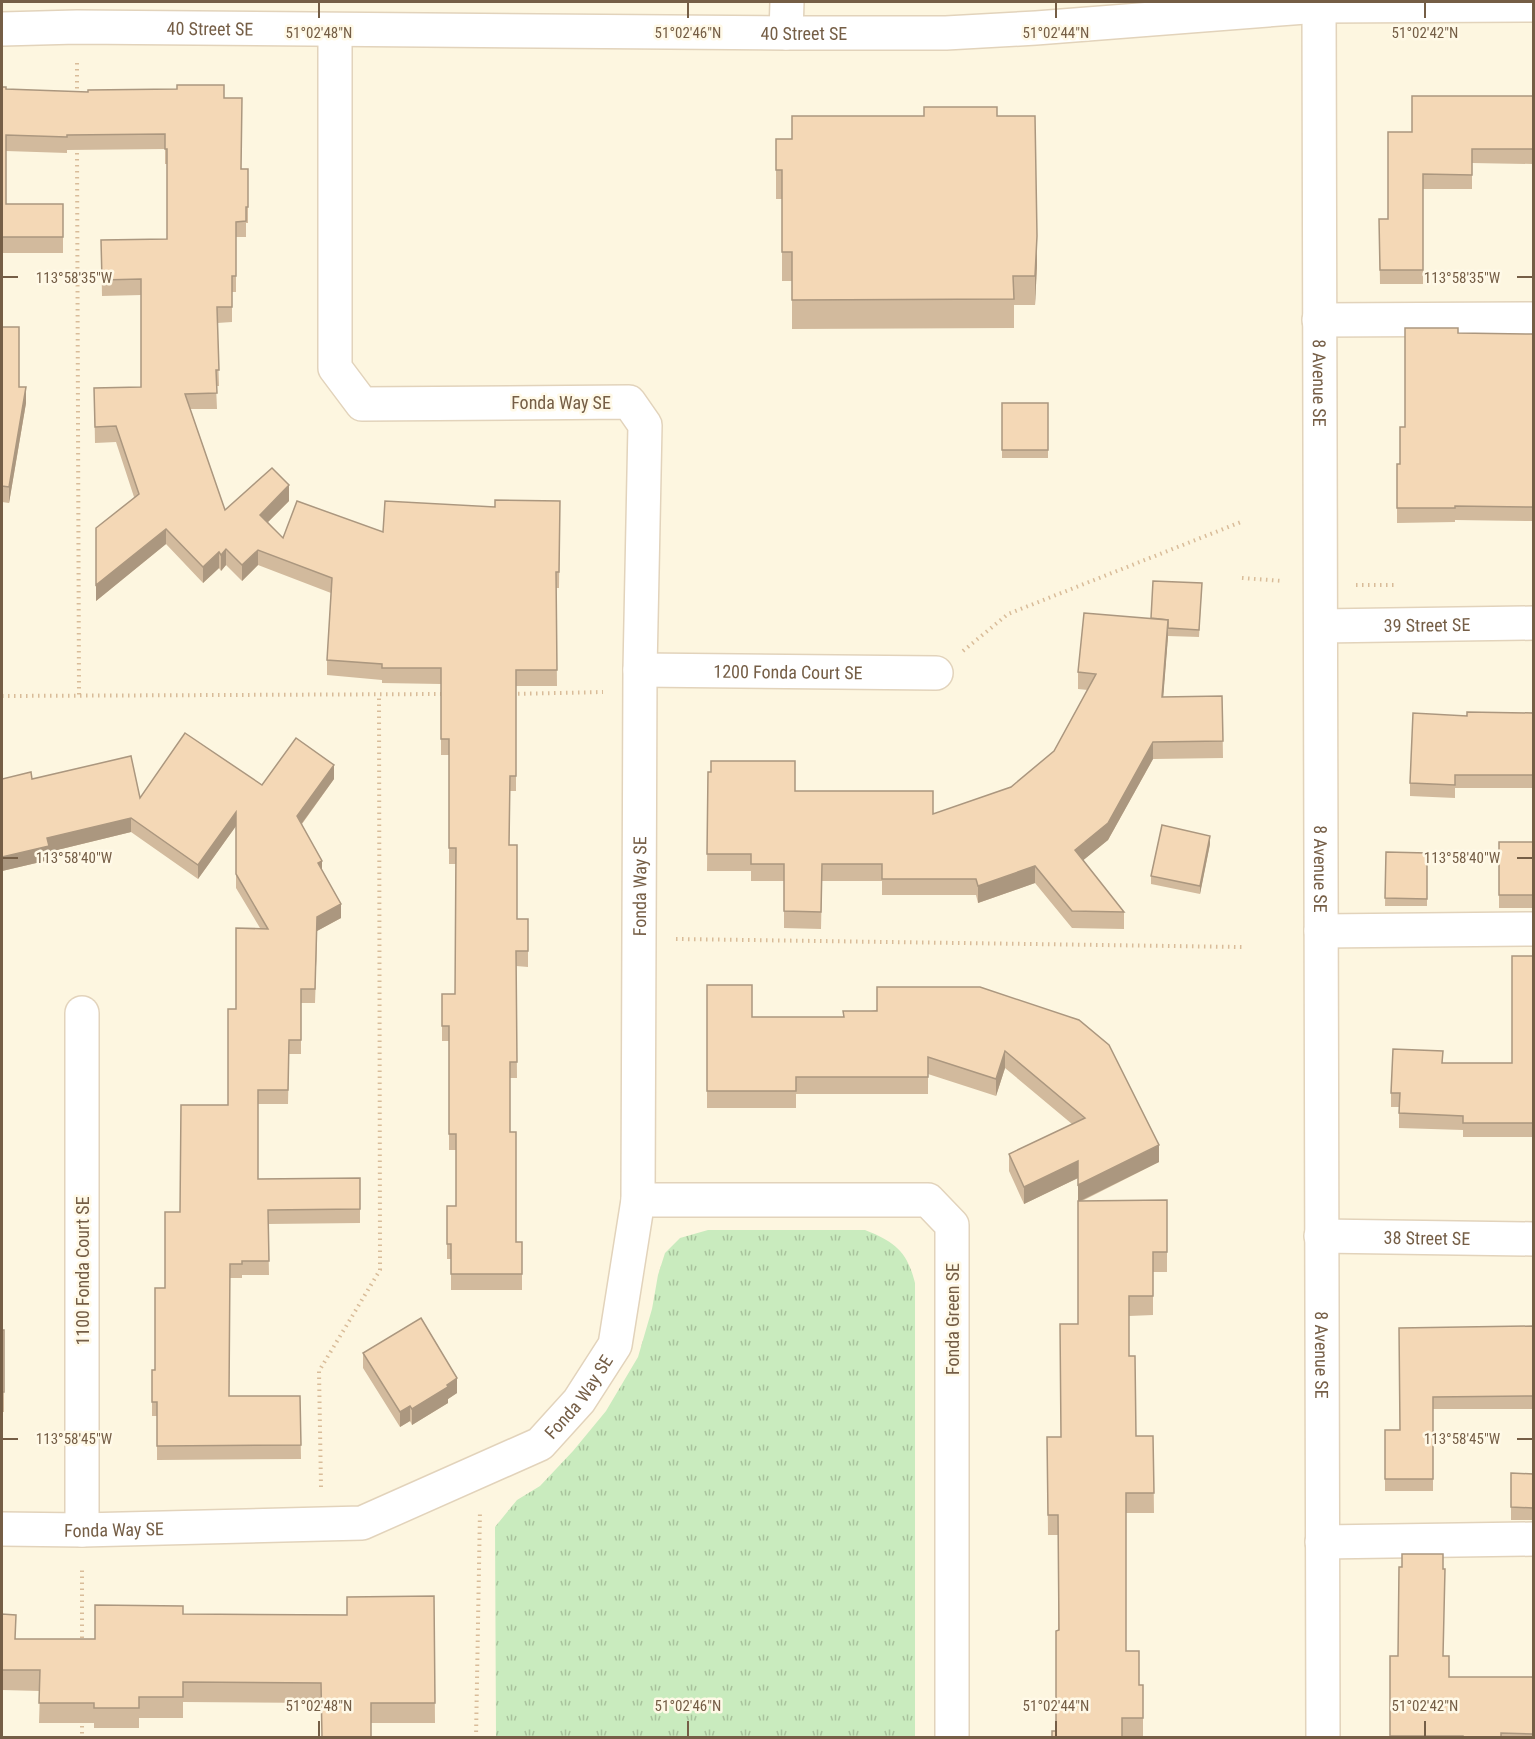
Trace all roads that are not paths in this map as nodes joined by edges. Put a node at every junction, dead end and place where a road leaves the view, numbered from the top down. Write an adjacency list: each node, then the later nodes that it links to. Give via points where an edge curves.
1 (1319, 4): 2 (street, 40 Street SE); 4 (street, 40 Street SE); 9 (street, 8 Avenue SE)
2 (1533, 5)
3 (109, 15): 6 (street, 40 Street SE, via 76,27); 7 (street, 40 Street SE)
4 (1036, 15): 5 (street, 40 Street SE, via 946,33)
5 (786, 17): 7 (street, 40 Street SE)
6 (2, 29)
7 (335, 31): 12 (street, Fonda Way SE, via 335,369 362,404 629,402 645,424)
8 (1533, 319): 9 (street)
9 (1319, 320): 11 (street, 8 Avenue SE)
10 (1533, 623): 11 (street, 39 Street SE)
11 (1321, 626): 15 (street, 8 Avenue SE)
12 (640, 670): 13 (street, 1200 Fonda Court SE); 17 (street, Fonda Way SE)
13 (936, 673)
14 (1533, 929): 15 (street)
15 (1321, 931): 18 (street, 8 Avenue SE)
16 (82, 1013): 21 (street, 1100 Fonda Court SE)
17 (638, 1200): 21 (street, Fonda Way SE, via 615,1345 579,1401 540,1444 362,1523); 24 (street, Fonda Green SE, via 928,1200 952,1226)
18 (1321, 1236): 19 (street, 38 Street SE); 23 (street, 8 Avenue SE)
19 (1533, 1239)
20 (2, 1529): 21 (street, Fonda Way SE)
21 (82, 1530)
22 (1533, 1539): 23 (street)
23 (1322, 1542): 25 (street, 8 Avenue SE)
24 (952, 1737)
25 (1323, 1737)

